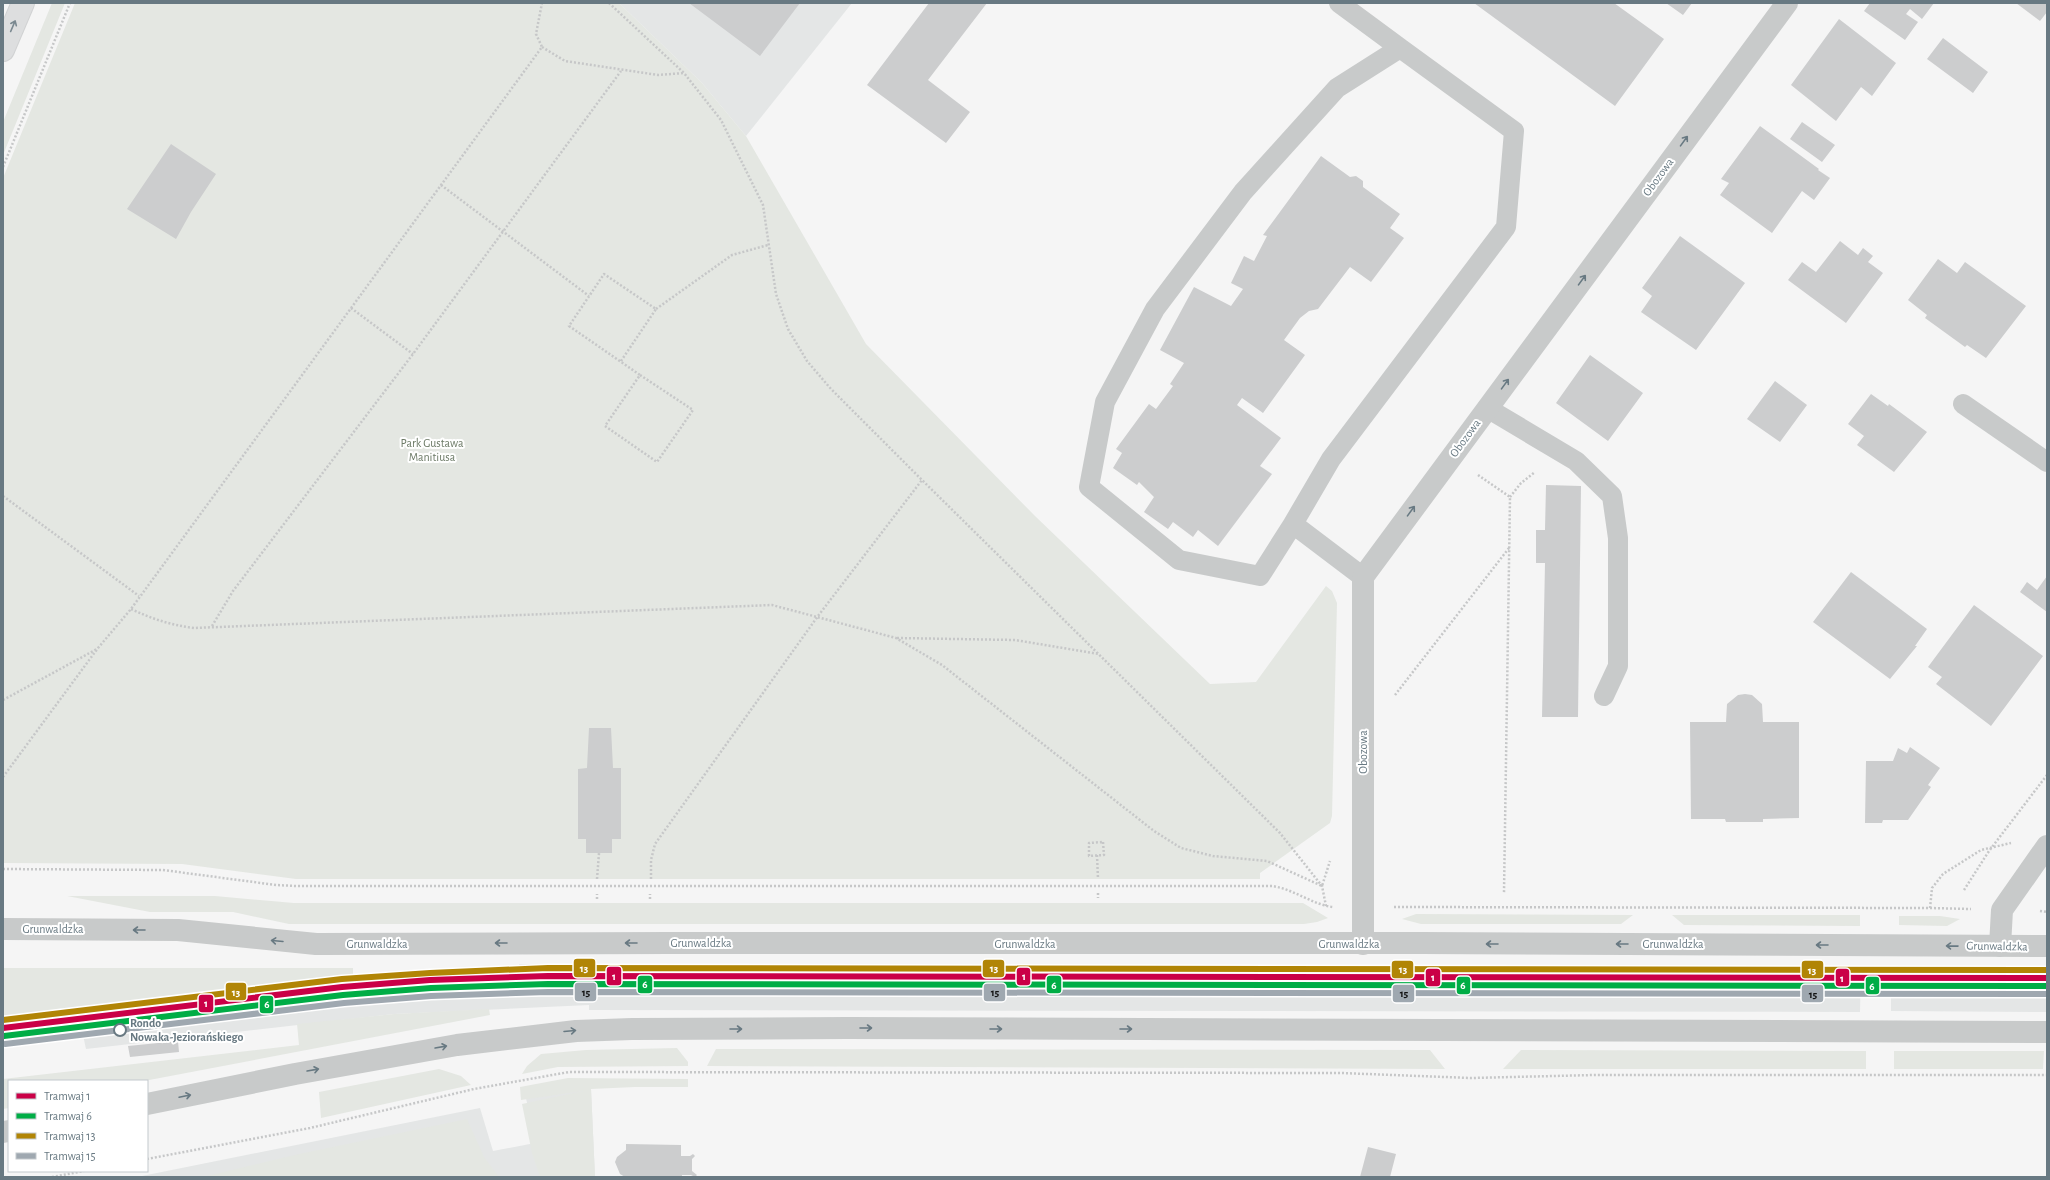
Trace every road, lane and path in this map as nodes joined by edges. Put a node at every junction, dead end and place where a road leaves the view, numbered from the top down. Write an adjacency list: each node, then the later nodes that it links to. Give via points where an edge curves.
1 (23, 3): 9 (main road, one-way to 1)
2 (70, 3): 12 (path)
3 (542, 3): 7 (path, via 536,34)
4 (609, 3): 11 (path)
5 (1339, 3): 8 (lane)
6 (1787, 3): 23 (street, Obozowa, one-way to 6)
7 (542, 47): 10 (path, via 565,61); 13 (path)
8 (1400, 48): 28 (lane, via 1514,131 1506,228 1332,459); 28 (lane, via 1337,88 1243,192 1154,310 1105,402 1089,487 1179,560 1260,576)
9 (3, 50)
10 (622, 71): 11 (path, via 658,75); 14 (path)
11 (684, 73): 15 (path, via 721,120 763,205)
12 (3, 167)
13 (441, 185): 14 (path); 17 (path)
14 (503, 232): 16 (path); 19 (path)
15 (768, 245): 18 (path, via 732,255); 26 (path, via 776,294 788,329 807,361 831,389)
16 (589, 296): 18 (path, via 604,274); 20 (path, via 569,326)
17 (350, 308): 19 (path); 31 (path)
18 (656, 309): 20 (path)
19 (413, 354): 34 (path, via 233,591)
20 (621, 361): 21 (path)
21 (640, 375): 21 (path, via 693,410 658,462 605,426)
22 (1963, 404): 24 (lane)
23 (1487, 408): 30 (street, Obozowa, one-way to 23); 38 (lane, via 1576,461 1612,496 1618,538 1618,666)
24 (2047, 462)
25 (1475, 472): 29 (path, via 1510,497)
26 (922, 480): 33 (path); 37 (path)
27 (3, 496): 31 (path)
28 (1294, 524): 30 (lane)
29 (1509, 547): 39 (path); 55 (path)
30 (1363, 577): 68 (street, Obozowa)
31 (139, 596): 32 (path)
32 (131, 609): 34 (path, via 170,625 194,628); 36 (path)
33 (818, 616): 34 (path, via 772,605); 35 (path); 50 (path, via 655,844 651,860)
34 (212, 626)
35 (896, 638): 37 (path, via 1015,640); 52 (path, via 963,680 1154,831 1181,848 1213,856 1266,861)
36 (98, 648): 40 (path); 42 (path)
37 (1100, 654): 52 (path, via 1280,832)
38 (1604, 696)
39 (1393, 697)
40 (3, 700)
41 (2047, 775): 44 (path)
42 (3, 777)
43 (2013, 843): 44 (path)
44 (1993, 846): 53 (path); 64 (path, via 1972,854 1943,874 1932,888)
45 (2047, 846): 65 (street)
46 (599, 852): 49 (path)
47 (1097, 856): 47 (path, via 1104,855 1103,842 1089,843 1089,856); 51 (path)
48 (3, 869): 61 (path, via 162,870 296,886 1272,886 1295,892)
49 (597, 879)
50 (651, 879)
51 (1098, 879)
52 (1322, 886): 61 (path)
53 (1964, 890)
54 (1098, 893): 58 (path)
55 (1504, 893)
56 (597, 894): 59 (path)
57 (650, 894): 60 (path)
58 (1098, 898)
59 (597, 899)
60 (650, 899)
61 (1326, 906): 62 (path)
62 (1340, 907)
63 (1388, 907): 64 (path)
64 (1930, 908): 65 (path)
65 (2002, 910): 66 (path); 69 (street)
66 (2047, 912)
67 (3, 929): 68 (street, Grunwaldzka, one-way to 67, via 316,944 178,930)
68 (1363, 944): 69 (street, Grunwaldzka, one-way to 68)
69 (2000, 946): 70 (street, Grunwaldzka)
70 (2047, 946)
71 (2047, 1032): 73 (street, one-way to 71, via 457,1045 576,1031 855,1028)
72 (2047, 1075): 74 (path, via 1595,1075 1451,1078 1341,1073 568,1072 474,1089 310,1128)
73 (148, 1104)
74 (148, 1159)
75 (79, 1172): 76 (path)
76 (52, 1177)

